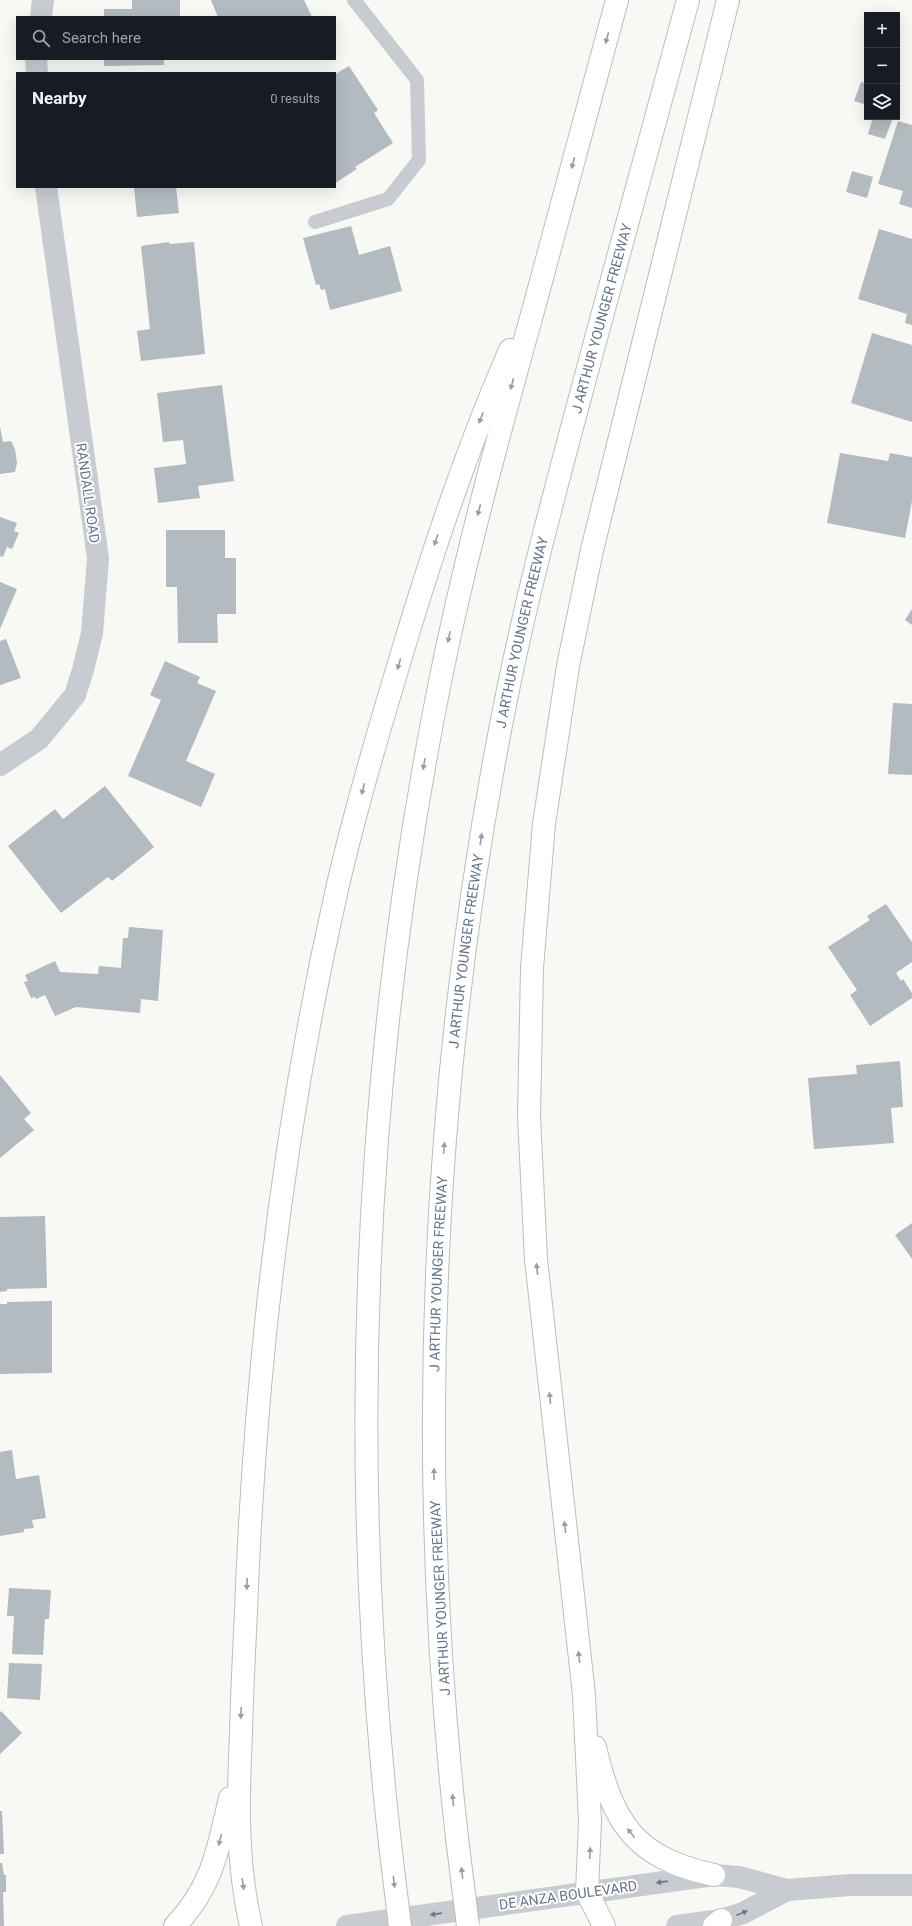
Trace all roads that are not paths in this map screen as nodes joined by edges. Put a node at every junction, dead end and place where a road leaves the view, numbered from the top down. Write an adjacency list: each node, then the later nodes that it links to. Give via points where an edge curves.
1 (43, 0): 6 (street)
2 (354, 0): 10 (lane, via 417,80 419,160 388,199)
3 (617, 0): 11 (highway, one-way to 11)
4 (688, 0): 24 (highway, J ARTHUR YOUNGER FREEWAY, one-way to 4, bridge, via 447,1738 435,1528 434,1387 437,1277 442,1176 454,1035 472,895 495,756 523,618 557,482)
5 (728, 0): 13 (highway, one-way to 5, via 541,1311 532,1206 528,1116 530,1017 539,877 550,773 580,608)
6 (40, 16)
7 (36, 60): 8 (street)
8 (37, 72)
9 (46, 188): 12 (street, RANDALL ROAD, via 98,558 92,633 75,695 39,740)
10 (315, 222)
11 (541, 279): 14 (highway, one-way to 14, via 486,405 438,534 375,742 323,954 289,1142 265,1330 251,1492); 23 (highway, one-way to 23, bridge, via 484,491 438,690 402,900 380,1097 366,1325 366,1467 374,1678)
12 (0, 765)
13 (584, 1695): 15 (highway, one-way to 13, via 679,1866 664,1859 640,1843 630,1832 612,1802 600,1765); 18 (highway, one-way to 13, via 590,1821)
14 (240, 1762): 20 (highway, one-way to 20, via 209,1877 201,1894); 21 (highway, one-way to 21, via 239,1851)
15 (714, 1875): 17 (street, DE ANZA BOULEVARD, via 739,1877); 18 (street, DE ANZA BOULEVARD, one-way to 18)
16 (912, 1885): 17 (street, DE ANZA BOULEVARD, via 851,1885)
17 (787, 1890): 19 (street, DE ANZA BOULEVARD, one-way to 17)
18 (587, 1892): 22 (street, DE ANZA BOULEVARD, one-way to 22); 25 (highway)
19 (718, 1923): 26 (street, DE ANZA BOULEVARD)
20 (175, 1926)
21 (251, 1926)
22 (347, 1926)
23 (400, 1926)
24 (468, 1926)
25 (604, 1926)
26 (677, 1926)

